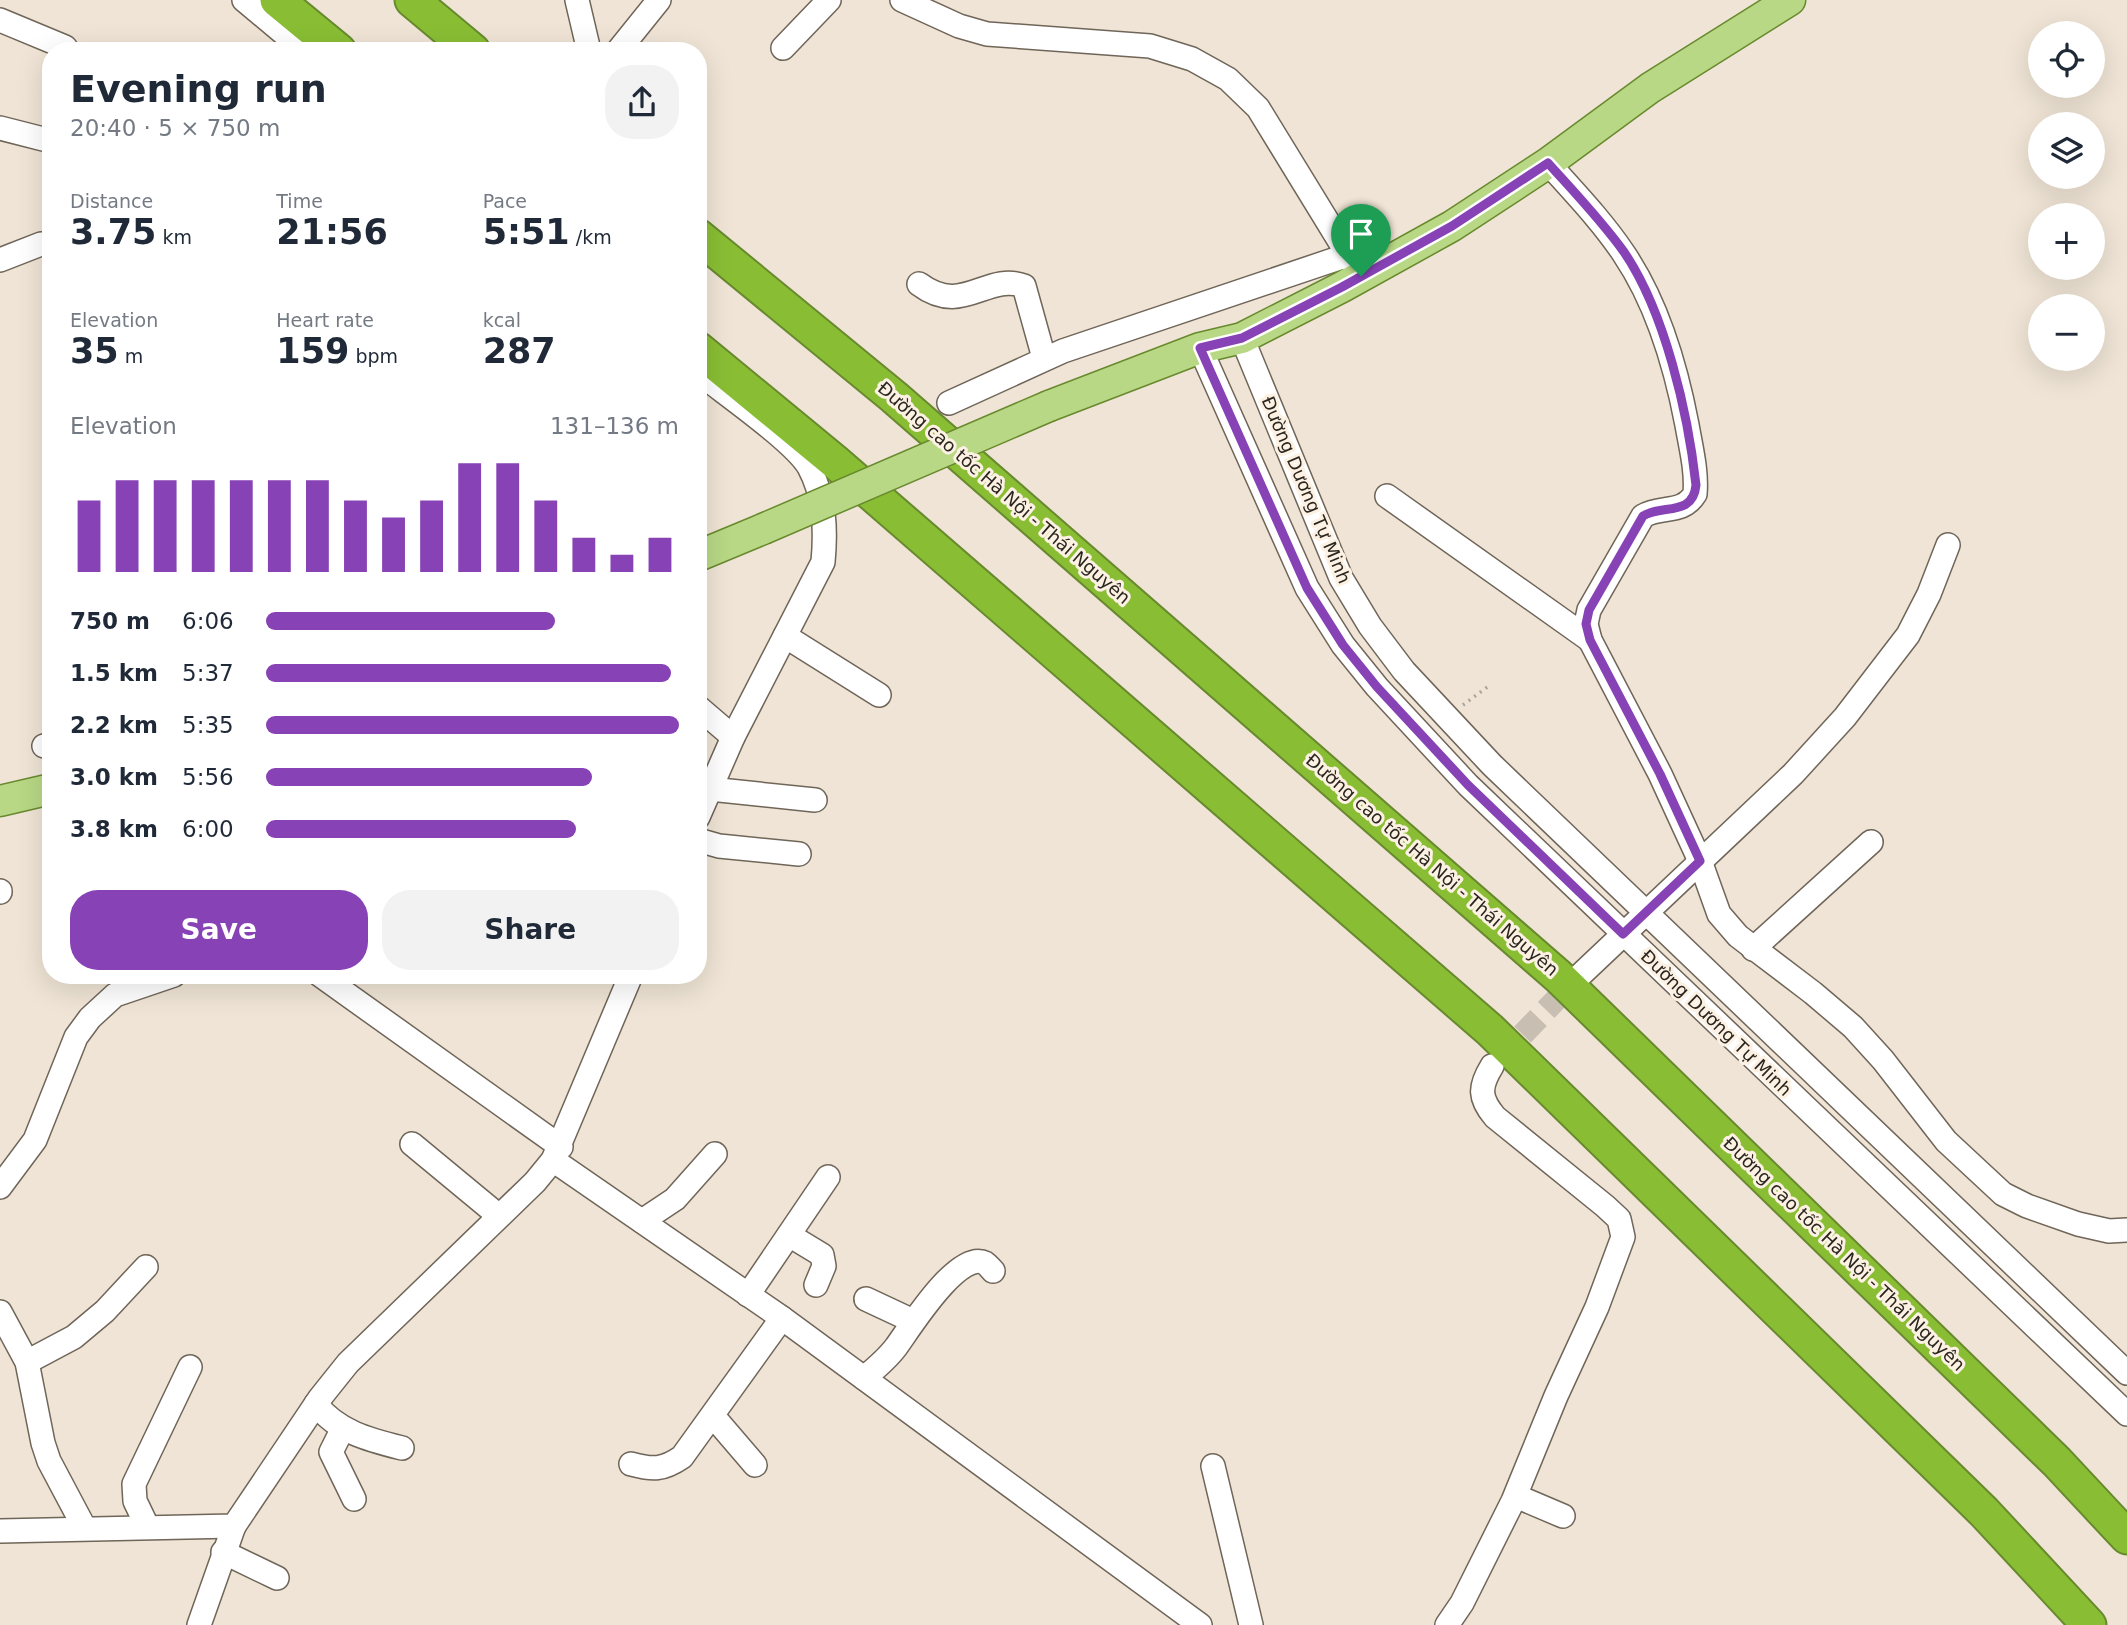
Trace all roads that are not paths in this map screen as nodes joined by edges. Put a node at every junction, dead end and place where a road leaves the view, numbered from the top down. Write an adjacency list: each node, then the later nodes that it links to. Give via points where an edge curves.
1 (243, 0): 12 (street)
2 (278, 0): 13 (highway)
3 (412, 0): 14 (highway)
4 (577, 0): 15 (street)
5 (659, 0): 16 (street)
6 (830, 0): 17 (street)
7 (902, 0): 24 (street, via 987,34 1150,46 1192,59 1228,79 1258,108)
8 (1790, 0): 9 (main road)
9 (1759, 9): 20 (main road)
10 (0, 20): 11 (street)
11 (53, 42)
12 (294, 42)
13 (328, 42)
14 (462, 42)
15 (587, 42)
16 (625, 42)
17 (783, 48)
18 (0, 128): 19 (street)
19 (42, 139)
20 (1548, 163): 24 (main road, via 1452,226); 36 (street, via 1625,255 1653,310 1681,400 1696,485 1690,502 1651,511 1635,525 1589,610)
21 (707, 243): 93 (highway, Đường cao tốc Hà Nội - Thái Nguyên, via 905,406 1559,976 2057,1462)
22 (42, 244): 23 (street)
23 (0, 260)
24 (1355, 265): 26 (main road); 29 (street)
25 (919, 284): 29 (street, via 944,297 957,298 995,286 1024,286)
26 (1242, 338): 27 (main road); 49 (street, Đường Dương Tự Minh, via 1341,578 1370,626 1404,671 1492,765)
27 (1200, 348): 34 (main road, bridge, via 1049,406); 50 (street, Đường Dương Tự Minh, via 1307,588 1343,645 1468,785)
28 (707, 356): 100 (highway, via 834,461 1490,1030 1984,1512)
29 (1044, 358): 31 (street)
30 (707, 379): 35 (street, via 794,450 816,485 826,533 823,562)
31 (949, 403)
32 (1387, 496): 36 (street)
33 (1948, 545): 48 (street, via 1908,635 1877,678 1793,774)
34 (707, 552)
35 (785, 636): 37 (street); 39 (street)
36 (1590, 640): 48 (street)
37 (879, 695)
38 (707, 715): 39 (street)
39 (733, 737): 40 (street)
40 (710, 789): 42 (street); 43 (street)
41 (42, 791): 44 (main road)
42 (707, 796)
43 (815, 800)
44 (0, 802)
45 (707, 842): 47 (street)
46 (1871, 842): 51 (street)
47 (799, 854)
48 (1700, 861): 49 (street); 51 (street, via 1719,914)
49 (1646, 912): 50 (street); 76 (street, Đường Dương Tự Minh)
50 (1623, 934): 52 (street); 79 (street, Đường Dương Tự Minh)
51 (1754, 949): 64 (street, via 1853,1027 1945,1140 2003,1194 2078,1224)
52 (1574, 981)
53 (147, 984): 61 (street, via 115,995 76,1037 35,1140)
54 (332, 984): 58 (street)
55 (627, 984): 58 (street)
56 (1492, 1066): 86 (street, via 1480,1092 1494,1117 1605,1206 1623,1227 1597,1307)
57 (412, 1144): 62 (street)
58 (557, 1154): 62 (street); 63 (street)
59 (715, 1154): 63 (street, via 676,1199)
60 (828, 1177): 65 (street)
61 (0, 1187)
62 (499, 1216): 78 (street, via 379,1330)
63 (642, 1222): 69 (street)
64 (2127, 1230)
65 (789, 1235): 68 (street, via 822,1255 824,1266); 69 (street)
66 (146, 1267): 74 (street, via 74,1337)
67 (993, 1271): 73 (street, via 985,1263 970,1264 941,1286)
68 (816, 1285)
69 (748, 1295): 72 (street)
70 (866, 1299): 73 (street)
71 (0, 1312): 74 (street)
72 (782, 1318): 77 (street); 80 (street)
73 (913, 1321): 77 (street, via 895,1349)
74 (27, 1363): 90 (street, via 43,1443)
75 (190, 1367): 91 (street, via 134,1484 135,1501)
76 (2127, 1373)
77 (864, 1378): 96 (street)
78 (316, 1404): 81 (street); 89 (street)
79 (2127, 1414)
80 (713, 1416): 83 (street, via 682,1457 668,1467 653,1470); 84 (street)
81 (343, 1428): 82 (street); 87 (street, via 331,1452)
82 (402, 1448)
83 (631, 1464)
84 (755, 1465)
85 (1213, 1466): 98 (street)
86 (1516, 1496): 88 (street); 99 (street)
87 (354, 1499)
88 (1563, 1516)
89 (234, 1526): 91 (street); 94 (street)
90 (83, 1527): 91 (street); 92 (street)
91 (147, 1527)
92 (0, 1531)
93 (2127, 1537)
94 (223, 1552): 95 (street); 97 (street)
95 (277, 1578)
96 (1192, 1622)
97 (199, 1625)
98 (1251, 1625)
99 (1447, 1625)
100 (2090, 1625)

